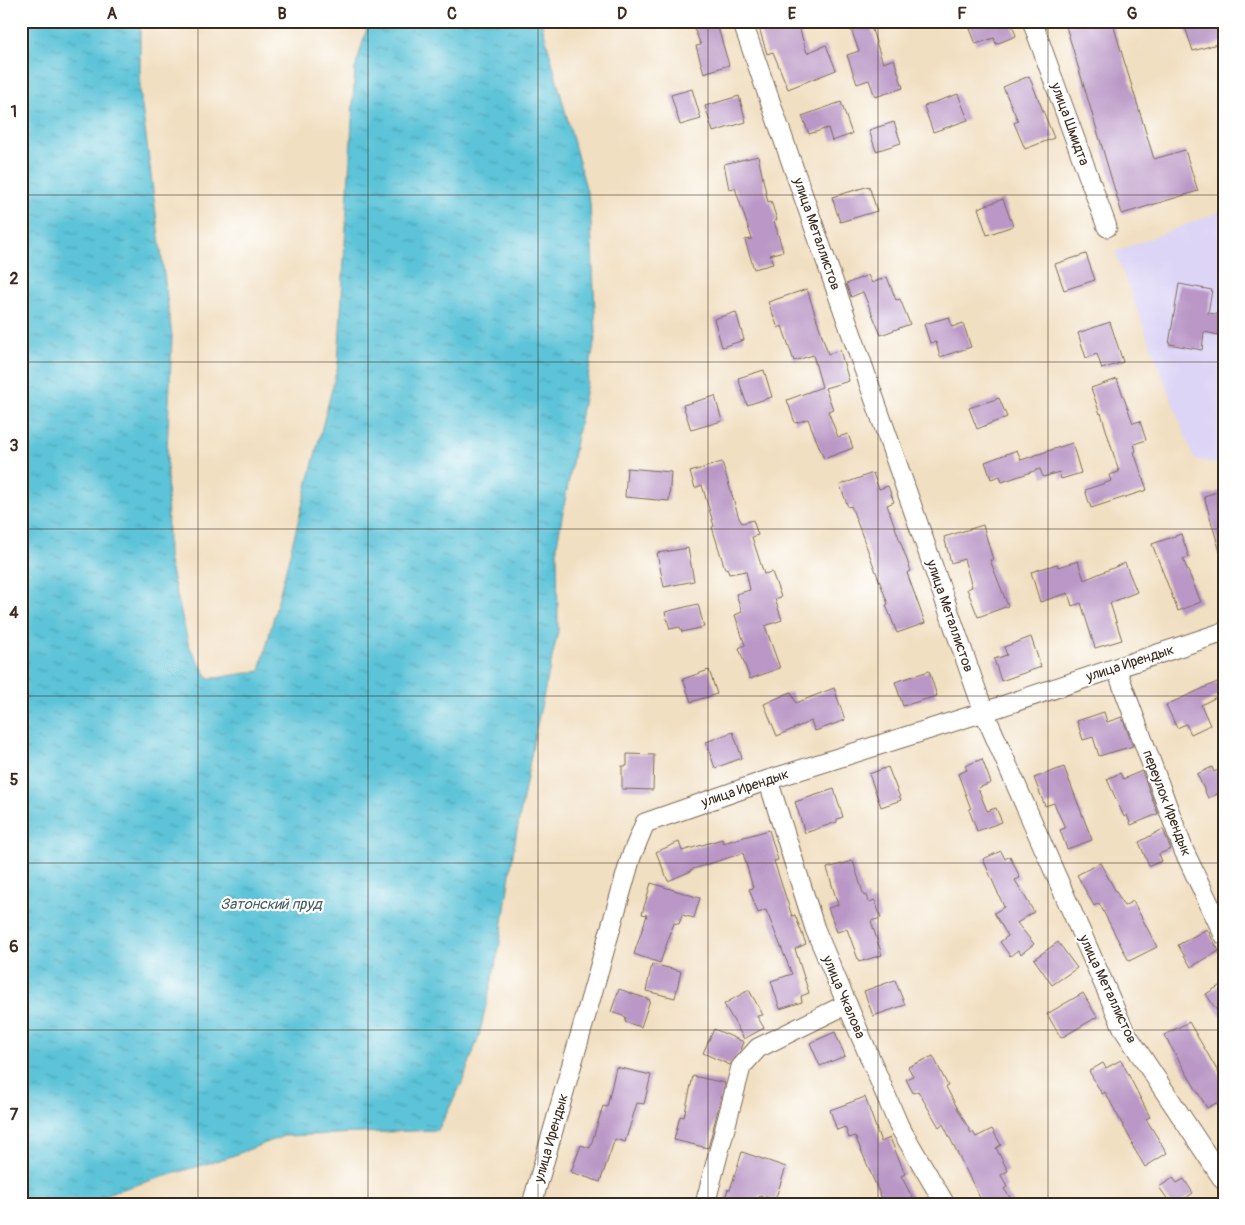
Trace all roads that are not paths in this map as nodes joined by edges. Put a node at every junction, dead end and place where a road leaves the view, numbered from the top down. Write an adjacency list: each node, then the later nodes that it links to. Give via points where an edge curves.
1 (742, 21): 6 (street, улица Металлистов)
2 (1032, 21): 3 (street, улица Шмидта)
3 (1108, 227)
4 (1224, 632): 5 (street, улица Ирендык)
5 (1116, 668): 6 (street, улица Ирендык); 8 (street, переулок Ирендык, via 1184,851)
6 (984, 712): 7 (street, улица Ирендык); 10 (street, улица Металлистов, via 1124,1030)
7 (768, 780): 9 (street, улица Чкалова, via 815,929); 11 (street, улица Ирендык, via 645,823 631,857)
8 (1224, 935)
9 (847, 1004): 12 (street, via 758,1048 741,1067); 13 (street, улица Чкалова, via 899,1126)
10 (1224, 1181)
11 (532, 1204)
12 (705, 1204)
13 (945, 1204)

